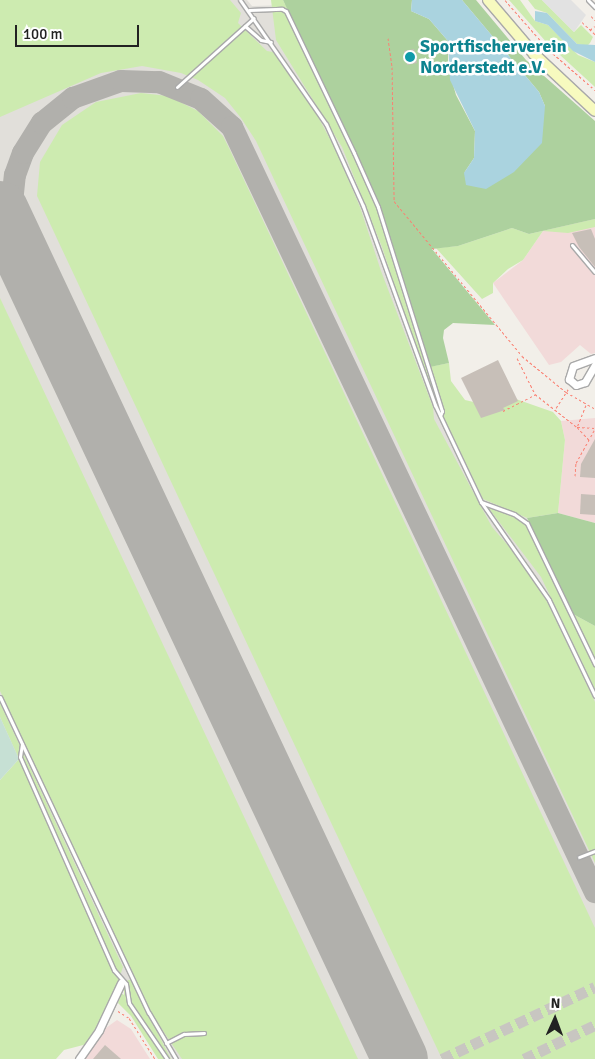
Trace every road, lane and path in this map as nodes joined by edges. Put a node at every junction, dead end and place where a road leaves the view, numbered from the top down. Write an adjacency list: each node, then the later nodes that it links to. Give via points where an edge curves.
1 (240, 0): 6 (lane)
2 (246, 0): 6 (lane)
3 (488, 0): 21 (main road, via 534,54)
4 (505, 0): 20 (path, via 549,50)
5 (588, 0): 7 (lane)
6 (245, 6): 8 (lane)
7 (595, 7)
8 (248, 10): 10 (lane); 36 (lane, via 282,9 286,12 354,153 378,207 442,411)
9 (591, 16): 11 (path)
10 (254, 18): 13 (lane); 18 (lane)
11 (595, 20)
12 (582, 22): 15 (path)
13 (245, 26): 18 (lane, via 261,40); 19 (lane)
14 (595, 26): 15 (path)
15 (590, 30): 16 (path)
16 (595, 34)
17 (388, 38): 30 (path, via 392,67 392,194 398,207 522,356)
18 (271, 42): 36 (lane, via 318,110 352,177)
19 (177, 87)
20 (595, 90)
21 (580, 97): 22 (main road); 23 (main road)
22 (595, 106)
23 (595, 111)
24 (572, 245): 25 (lane)
25 (595, 272)
26 (517, 358): 31 (path)
27 (595, 358): 28 (street, via 573,366 569,379 576,385 586,382)
28 (595, 365)
29 (569, 388): 30 (path)
30 (566, 392): 32 (path); 33 (path)
31 (535, 394): 33 (path); 35 (path)
32 (587, 404): 34 (path); 37 (path)
33 (556, 409): 37 (path)
34 (595, 409)
35 (503, 411)
36 (440, 417): 41 (lane)
37 (577, 427): 38 (path); 39 (path)
38 (595, 428): 39 (path)
39 (591, 441): 40 (path, via 576,463)
40 (575, 476)
41 (481, 502): 42 (lane, via 514,514 527,523); 43 (lane, via 549,600)
42 (595, 664)
43 (595, 696)
44 (0, 697): 45 (lane)
45 (22, 743): 48 (lane); 49 (lane, via 20,756)
46 (595, 851): 47 (lane)
47 (579, 857)
48 (130, 973): 49 (lane); 52 (lane)
49 (122, 982): 50 (street); 55 (lane, via 129,1003)
50 (110, 1007): 53 (street); 54 (path, via 128,1018)
51 (204, 1033): 52 (lane, via 184,1034)
52 (166, 1043): 56 (lane)
53 (79, 1059)
54 (155, 1059)
55 (167, 1059)
56 (176, 1059)

